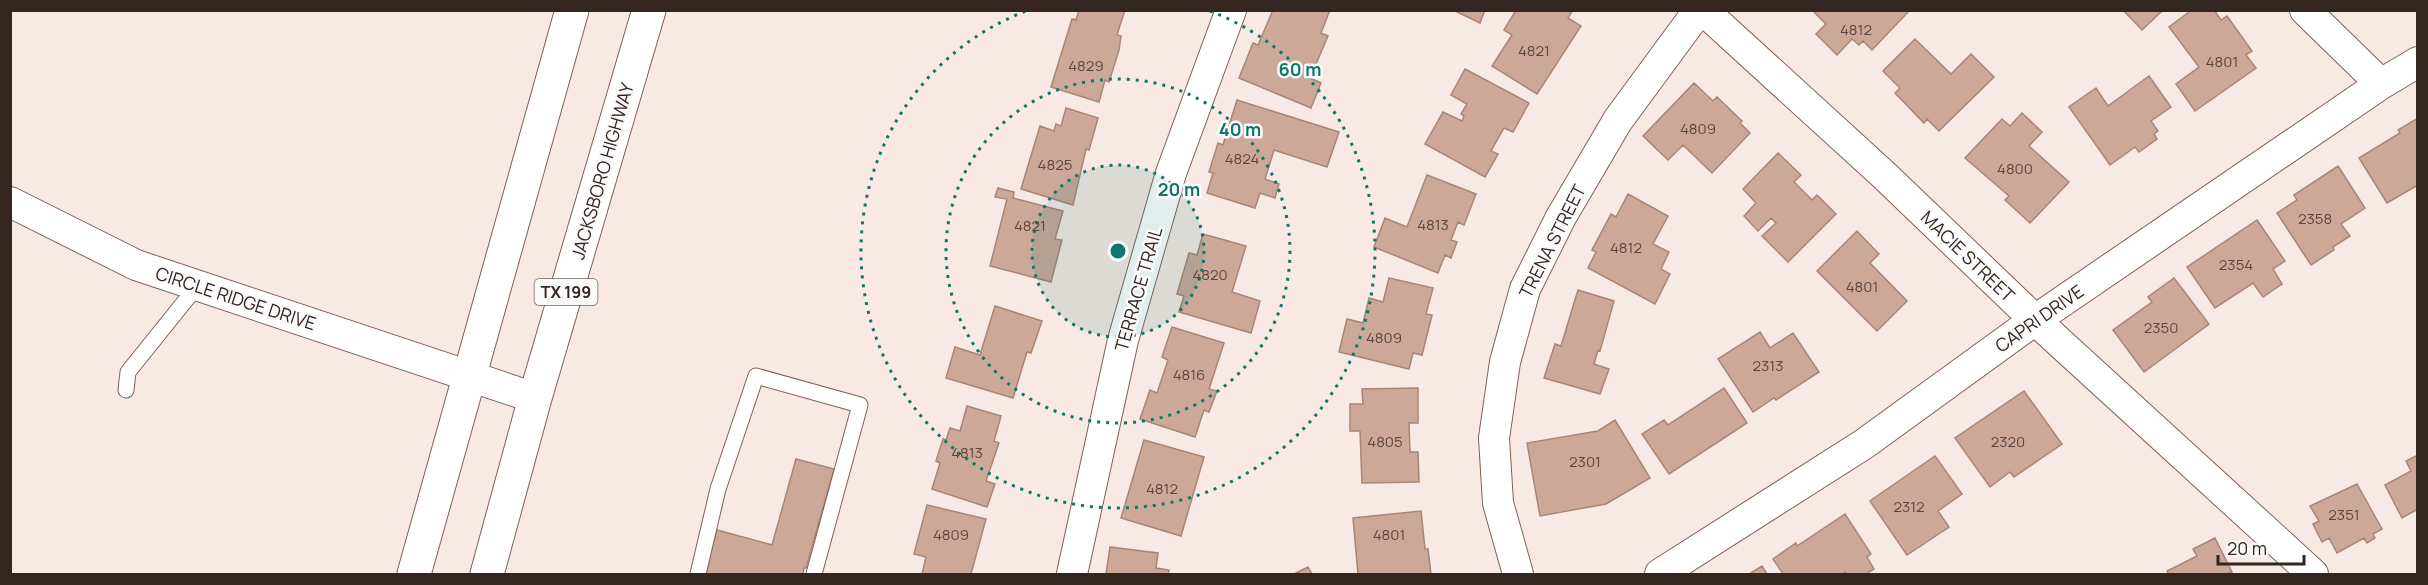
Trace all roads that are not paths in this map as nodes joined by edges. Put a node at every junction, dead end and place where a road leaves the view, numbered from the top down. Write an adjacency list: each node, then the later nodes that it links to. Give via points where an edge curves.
1 (572, 10): 11 (main road)
2 (649, 10): 13 (main road, JACKSBORO HIGHWAY / TX 199)
3 (1232, 10): 18 (street, TERRACE TRAIL, via 1171,173 1123,340)
4 (1701, 10): 10 (street, MACIE STREET, via 1885,176); 19 (street, TRENA STREET, via 1618,120 1561,217 1525,289 1505,362 1494,438 1498,502)
5 (2305, 10): 7 (street)
6 (2418, 62): 7 (street, CAPRI DRIVE)
7 (2381, 84): 10 (street, CAPRI DRIVE)
8 (10, 202): 9 (street, CIRCLE RIDGE DRIVE, via 136,266)
9 (198, 285): 11 (street, CIRCLE RIDGE DRIVE); 12 (lane, via 128,372)
10 (2035, 320): 20 (street, CAPRI DRIVE, via 1864,444); 21 (street, MACIE STREET)
11 (470, 375): 13 (street, CIRCLE RIDGE DRIVE); 14 (main road)
12 (126, 390)
13 (535, 399): 15 (main road, JACKSBORO HIGHWAY / TX 199)
14 (414, 574)
15 (487, 574)
16 (698, 574): 17 (lane, via 718,489 756,376 860,405)
17 (814, 574)
18 (1072, 574)
19 (1518, 574)
20 (1660, 574)
21 (2313, 574)

